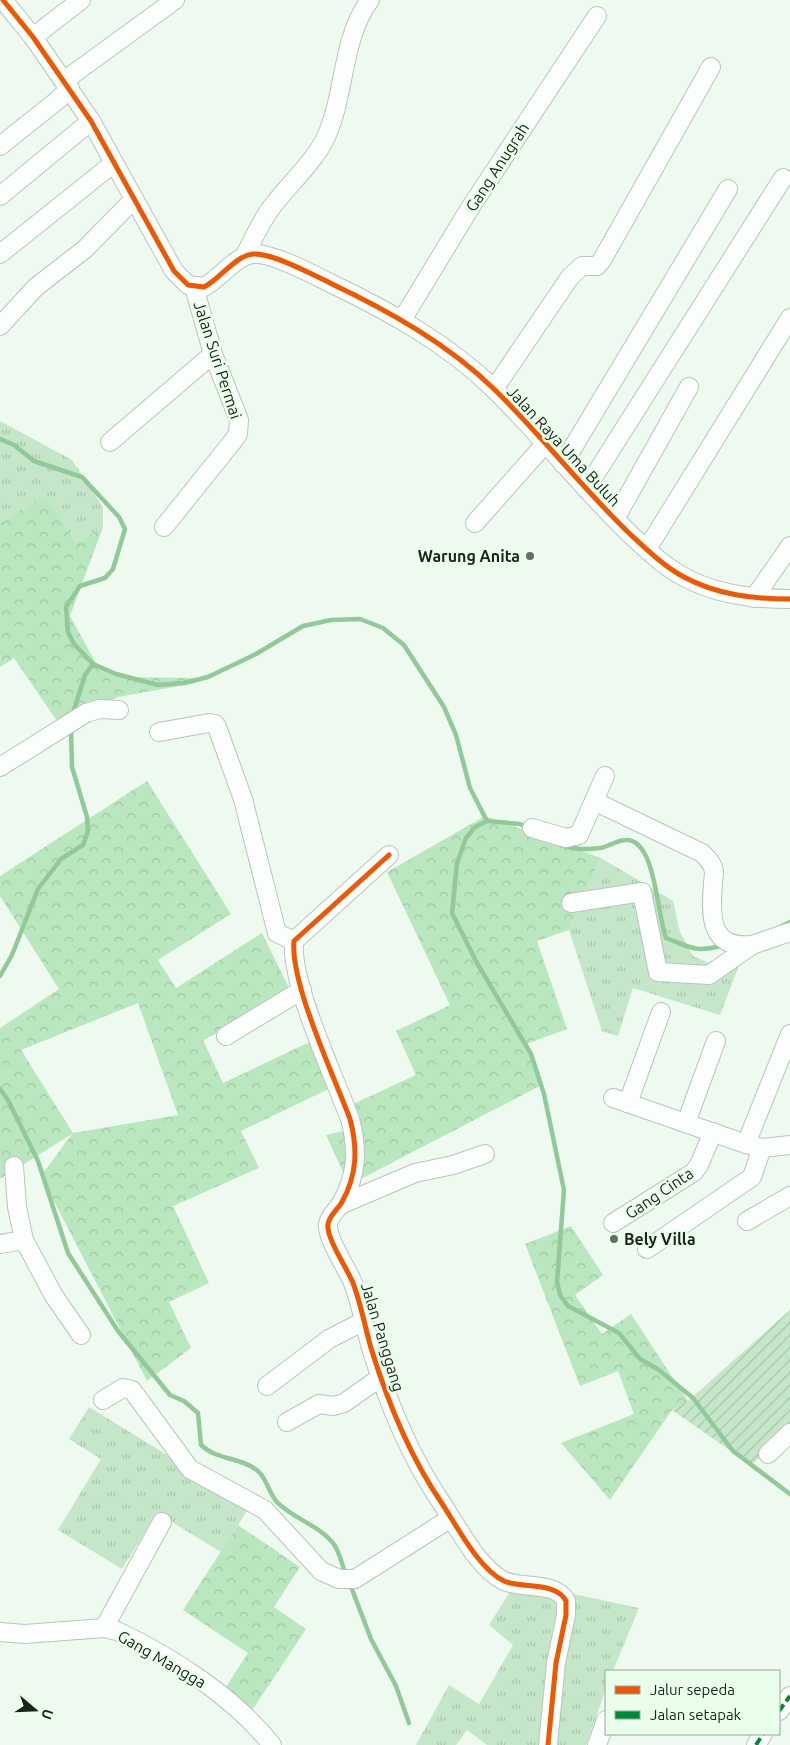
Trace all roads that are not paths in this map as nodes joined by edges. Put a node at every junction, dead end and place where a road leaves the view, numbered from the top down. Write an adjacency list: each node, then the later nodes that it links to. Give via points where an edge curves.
1 (3, 0): 6 (street)
2 (81, 0): 6 (street)
3 (175, 0): 8 (street)
4 (370, 0): 17 (street, via 357,22 337,108 326,137 314,157 273,205)
5 (597, 16): 20 (street, Gang Anugrah, via 470,208)
6 (33, 37): 8 (street)
7 (711, 67): 24 (street, via 602,260 597,266 582,266 570,277)
8 (67, 84): 9 (street); 10 (street, via 59,100)
9 (91, 121): 11 (street); 14 (street)
10 (0, 146)
11 (114, 163): 15 (street); 16 (street)
12 (783, 178): 28 (street)
13 (728, 190): 27 (street)
14 (0, 196)
15 (134, 199): 18 (street, via 174,271); 21 (street, via 84,249 26,296)
16 (0, 254)
17 (245, 256): 18 (street, via 211,283); 20 (street, Jalan Raya Uma Buluh, via 263,254 300,269)
18 (194, 287): 22 (street, Jalan Suri Permai)
19 (790, 318): 33 (street)
20 (402, 320): 24 (street, Jalan Raya Uma Buluh, via 457,358)
21 (0, 326)
22 (213, 354): 25 (street); 31 (street, Jalan Suri Permai, via 237,410 238,434)
23 (689, 387): 29 (street)
24 (494, 389): 26 (street, Jalan Raya Uma Buluh)
25 (110, 442)
26 (544, 444): 27 (street, Jalan Raya Uma Buluh); 30 (street)
27 (563, 464): 28 (street, Jalan Raya Uma Buluh)
28 (586, 489): 29 (street, Jalan Raya Uma Buluh)
29 (614, 519): 33 (street, Jalan Raya Uma Buluh)
30 (475, 523)
31 (164, 527)
32 (790, 546): 34 (street)
33 (647, 549): 34 (street, Jalan Raya Uma Buluh, via 683,577 726,594)
34 (754, 598): 35 (street, Jalan Raya Uma Buluh)
35 (790, 599)
36 (119, 710): 38 (street, via 100,709 86,713)
37 (159, 732): 45 (street, via 209,723 217,727 243,799 277,933)
38 (0, 768)
39 (604, 776): 40 (street)
40 (594, 801): 41 (street, via 579,835 566,838); 46 (street, via 702,853 711,862 714,874 712,921 716,932 721,939 739,946)
41 (532, 828)
42 (389, 855): 45 (street)
43 (571, 903): 46 (street, via 642,892 658,972 709,975)
44 (790, 932): 46 (street)
45 (294, 941): 47 (street, Jalan Panggang)
46 (752, 945)
47 (302, 990): 50 (street); 59 (street, Jalan Panggang, via 355,1139 356,1164 350,1187)
48 (661, 1012): 52 (street, via 621,1101)
49 (790, 1034): 55 (street)
50 (226, 1036)
51 (716, 1042): 52 (street)
52 (686, 1123): 53 (street)
53 (713, 1132): 55 (street); 61 (street, Gang Cinta, via 694,1172)
54 (790, 1145): 55 (street)
55 (754, 1146): 64 (street, via 752,1177)
56 (485, 1154): 59 (street, via 415,1173)
57 (14, 1166): 62 (street, via 16,1207)
58 (790, 1196): 60 (street)
59 (340, 1205): 65 (street, Jalan Panggang, via 328,1224 330,1236 354,1284)
60 (747, 1221)
61 (613, 1223)
62 (24, 1240): 63 (street); 66 (street, via 54,1296)
63 (0, 1244)
64 (647, 1249)
65 (364, 1321): 67 (street, Jalan Panggang); 68 (street, via 329,1339)
66 (81, 1335)
67 (381, 1377): 70 (street, via 344,1403 334,1406 319,1404); 73 (street, Jalan Panggang, via 417,1464)
68 (267, 1386)
69 (103, 1400): 73 (street, via 123,1388 132,1390 190,1469 265,1510 322,1571 338,1579 355,1579)
70 (287, 1422)
71 (790, 1433): 72 (street)
72 (768, 1454)
73 (452, 1518): 81 (street, Jalan Panggang, via 493,1575 515,1585 558,1591 566,1600)
74 (162, 1522): 75 (street)
75 (104, 1628): 76 (street, Gang Mangga, via 25,1634); 80 (street, Gang Mangga, via 129,1637 198,1678 255,1725)
76 (0, 1632)
77 (790, 1696): 78 (street)
78 (780, 1710)
79 (605, 1723): 82 (street)
80 (272, 1745)
81 (548, 1745)
82 (597, 1745)

